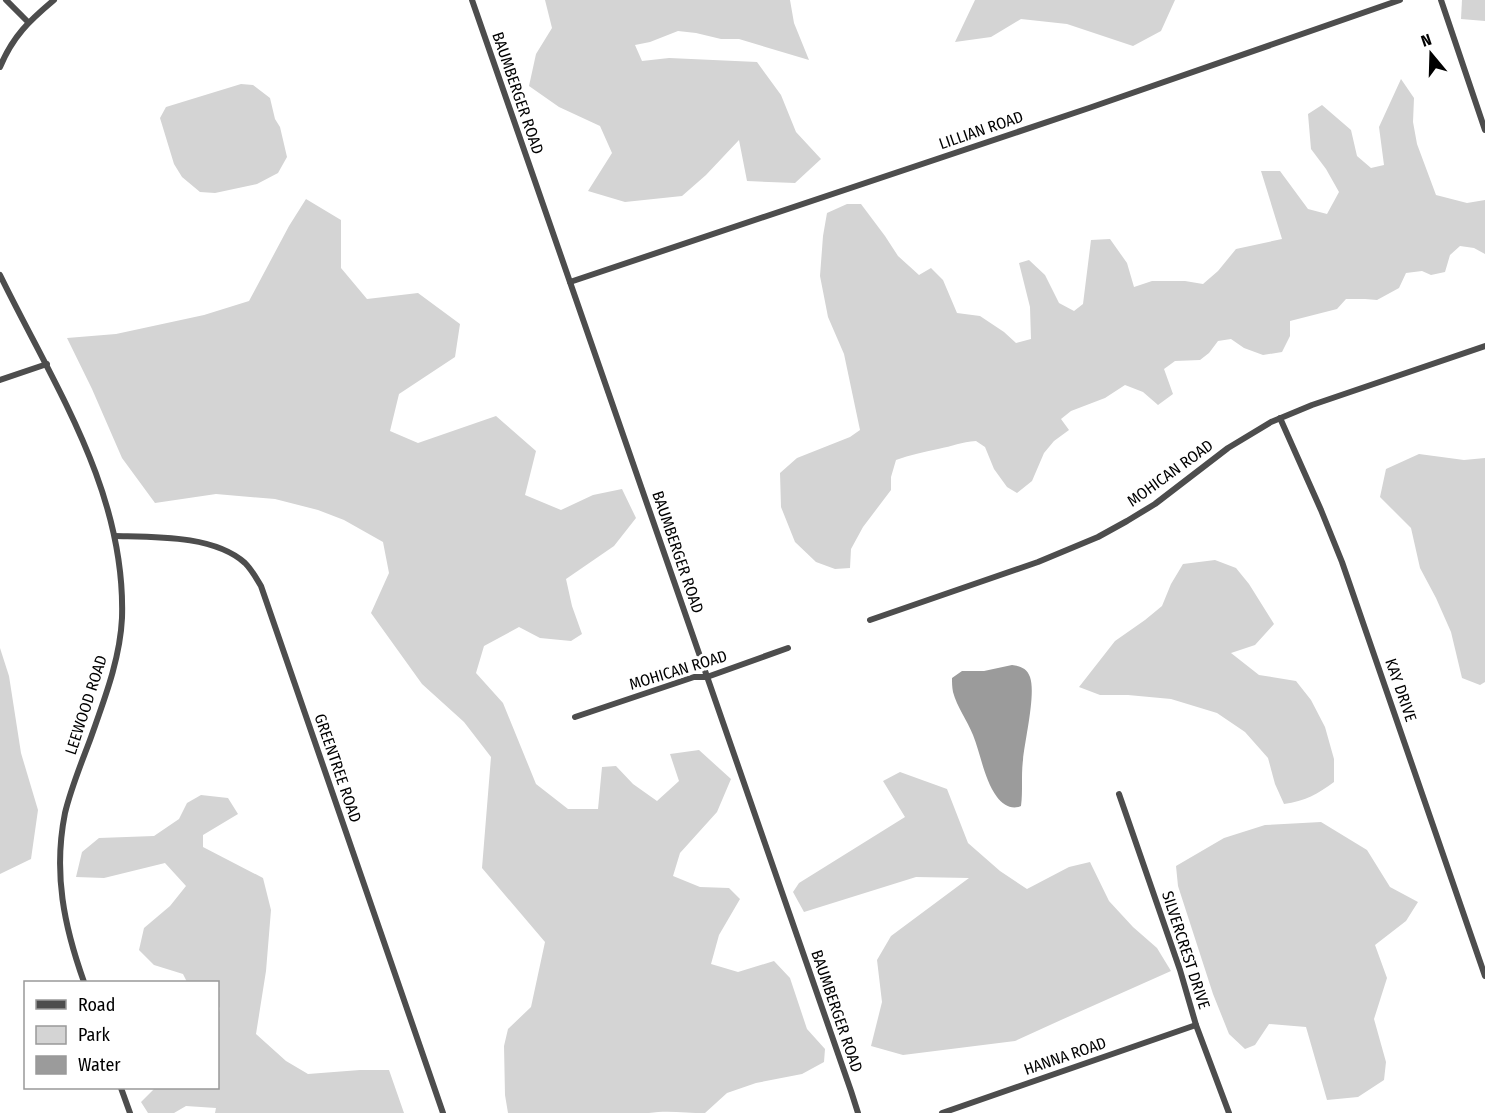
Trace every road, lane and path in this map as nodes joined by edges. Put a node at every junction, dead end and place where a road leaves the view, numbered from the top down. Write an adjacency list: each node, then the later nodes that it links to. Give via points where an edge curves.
1 (6, 0): 6 (street)
2 (54, 0): 6 (street)
3 (472, 0): 10 (street, BAUMBERGER ROAD)
4 (1400, 0): 10 (street, LILLIAN ROAD)
5 (1441, 0): 8 (street)
6 (28, 22): 7 (street)
7 (0, 67)
8 (1485, 130)
9 (0, 275): 12 (street, LEEWOOD ROAD)
10 (570, 282): 18 (street, BAUMBERGER ROAD)
11 (1485, 346): 14 (street, MOHICAN ROAD)
12 (46, 364): 13 (street); 15 (street, LEEWOOD ROAD, via 94,469)
13 (0, 380)
14 (1280, 418): 16 (street, MOHICAN ROAD, via 1228,448 1155,504 1098,537); 21 (street, KAY DRIVE, via 1342,562)
15 (115, 536): 22 (street, LEEWOOD ROAD, via 122,599 117,658 71,793 60,855 64,911); 26 (street, GREENTREE ROAD, via 175,538 213,546 239,559 261,586)
16 (870, 620)
17 (788, 648): 18 (street, MOHICAN ROAD)
18 (707, 677): 19 (street, MOHICAN ROAD, via 694,677); 27 (street, BAUMBERGER ROAD)
19 (575, 717)
20 (1119, 794): 23 (street, SILVERCREST DRIVE)
21 (1485, 976)
22 (84, 981)
23 (1196, 1025): 28 (street, HANNA ROAD); 29 (street, SILVERCREST DRIVE)
24 (121, 1089): 25 (street)
25 (130, 1113)
26 (443, 1113)
27 (858, 1113)
28 (942, 1113)
29 (1229, 1113)

